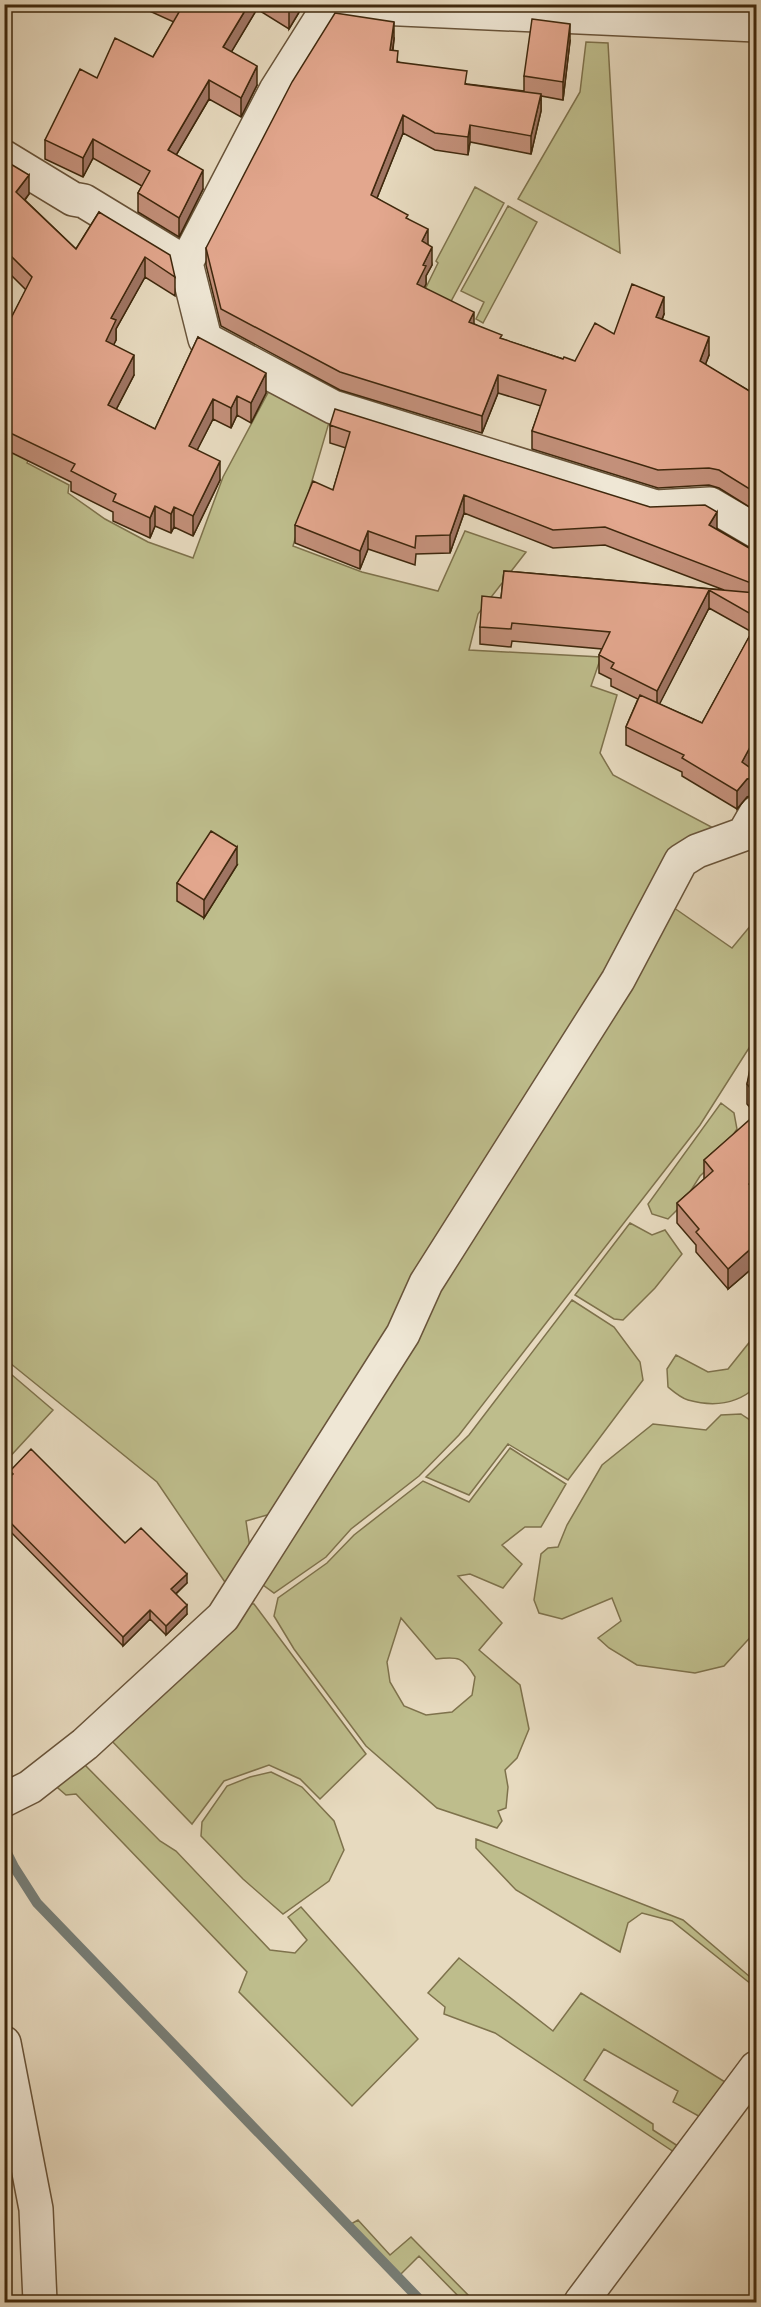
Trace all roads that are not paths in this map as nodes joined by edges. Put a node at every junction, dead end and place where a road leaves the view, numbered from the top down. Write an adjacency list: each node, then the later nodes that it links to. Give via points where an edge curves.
1 (329, 9): 2 (street, via 357,7); 4 (street, via 276,90)
2 (756, 25)
3 (4, 157): 4 (street)
4 (186, 263): 5 (street, via 205,339 333,407 656,507 710,504)
5 (756, 531)
6 (752, 830): 7 (street, via 681,861 618,980 426,1283 403,1335 223,1617 85,1744 30,1787)
7 (4, 1800)
8 (4, 2043): 10 (street, via 36,2209)
9 (756, 2068): 11 (street)
10 (40, 2302)
11 (581, 2302)

